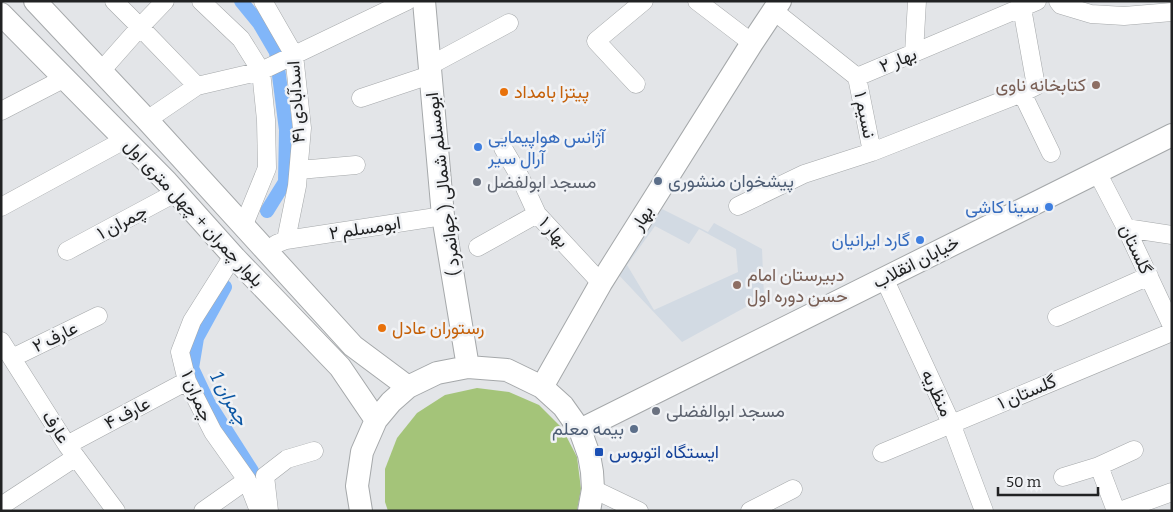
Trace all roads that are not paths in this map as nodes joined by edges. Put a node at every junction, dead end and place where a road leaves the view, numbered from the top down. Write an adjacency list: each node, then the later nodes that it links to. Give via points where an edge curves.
1 (36, 1): 21 (main road, بلوار چمران + چهل متری اول)
2 (114, 1): 17 (street)
3 (165, 1): 17 (street)
4 (201, 1): 22 (street, via 241,39)
5 (263, 1): 20 (street, اسدآبادی ۴۱)
6 (407, 1): 20 (street)
7 (424, 1): 23 (main road, ابومسلم شمالی ( جوانمرد ))
8 (644, 1): 26 (street, via 596,41)
9 (697, 1): 18 (street)
10 (917, 1): 19 (street)
11 (1058, 1): 14 (street, via 1061,5 1090,14 1124,16)
12 (1030, 5): 19 (street, بهار ۲); 28 (street, via 1036,86)
13 (777, 6): 18 (main road, بهار); 24 (street, بهار ۲)
14 (1172, 12)
15 (1, 14): 25 (main road, بلوار چمران + چهل متری اول)
16 (509, 23): 23 (street)
17 (140, 27): 21 (street); 27 (street)
18 (752, 43): 54 (main road, بهار)
19 (914, 53): 24 (street, بهار ۲)
20 (294, 55): 22 (street); 38 (street, اسدآبادی ۴۱, via 302,128)
21 (102, 70): 31 (main road, بلوار چمران + چهل متری اول)
22 (261, 71): 27 (street); 45 (street, via 267,168)
23 (430, 71): 29 (street); 44 (main road, ابومسلم شمالی ( جوانمرد ))
24 (857, 77): 35 (street, نسیم ۱)
25 (65, 78): 30 (street); 33 (main road, بلوار چمران + چهل متری اول)
26 (636, 84)
27 (197, 86): 31 (street)
28 (1022, 93): 35 (street); 36 (street)
29 (361, 98)
30 (1, 111)
31 (147, 120): 45 (main road, بلوار چمران + چهل متری اول)
32 (1172, 135): 39 (main road, خیابان انقلاب)
33 (126, 139): 40 (main road, بلوار چمران + چهل متری اول); 42 (street)
34 (503, 148): 43 (street, بهار ۱)
35 (872, 152): 41 (street, via 804,174)
36 (1051, 153)
37 (356, 165): 38 (street)
38 (298, 170): 48 (street, اسدآبادی ۴۱, via 297,186)
39 (1098, 172): 46 (street, گلستان); 53 (main road, خیابان انقلاب)
40 (177, 192): 50 (street, چمران ۱); 51 (main road, بلوار چمران + چهل متری اول)
41 (738, 206)
42 (1, 207)
43 (537, 214): 49 (street); 54 (street, بهار ۱)
44 (443, 216): 48 (street, ابومسلم ۲); 60 (main road, ابومسلم شمالی ( جوانمرد ))
45 (244, 227): 48 (main road, بلوار چمران + چهل متری اول)
46 (1126, 228): 47 (street); 52 (street, گلستان)
47 (1172, 235)
48 (276, 245): 62 (main road, بلوار چمران + چهل متری اول, via 353,346)
49 (478, 247)
50 (67, 251)
51 (233, 256): 61 (street, ۱ چمران, via 192,321 180,352); 64 (main road, بلوار چمران + چهل متری اول, via 340,367)
52 (1148, 276): 56 (street); 57 (street, گلستان)
53 (884, 278): 65 (street, منظریه); 66 (main road, خیابان انقلاب)
54 (601, 283): 63 (main road, بهار)
55 (98, 316): 59 (street, عارف ۲)
56 (1057, 317)
57 (1172, 326)
58 (1172, 332): 65 (street, گلستان ۱)
59 (4, 347): 68 (street, عارف)
60 (468, 366): 62 (main road, via 437,373); 63 (main road, via 507,370)
61 (187, 381): 68 (street, عارف ۴); 73 (street, ۱ چمران, via 212,432)
62 (408, 387): 64 (main road)
63 (542, 387): 66 (main road, via 564,406)
64 (376, 420): 82 (main road, via 362,452 357,486)
65 (951, 423): 70 (street, گلستان ۱); 85 (street, منظریه)
66 (580, 430): 76 (main road, via 592,472)
67 (1134, 450): 71 (street)
68 (72, 451): 77 (street, عارف ۴); 78 (street, عارف)
69 (314, 451): 81 (street, via 287,459 265,476)
70 (882, 453)
71 (1099, 466): 72 (street); 86 (street)
72 (1063, 477)
73 (247, 480): 79 (street); 80 (street, ۱ چمران)
74 (792, 488): 84 (street)
75 (1172, 492): 86 (street)
76 (591, 505): 83 (street)
77 (1, 506)
78 (116, 511)
79 (203, 511)
80 (259, 511)
81 (269, 511)
82 (361, 511)
83 (639, 511)
84 (750, 511)
85 (984, 511)
86 (1118, 511)

